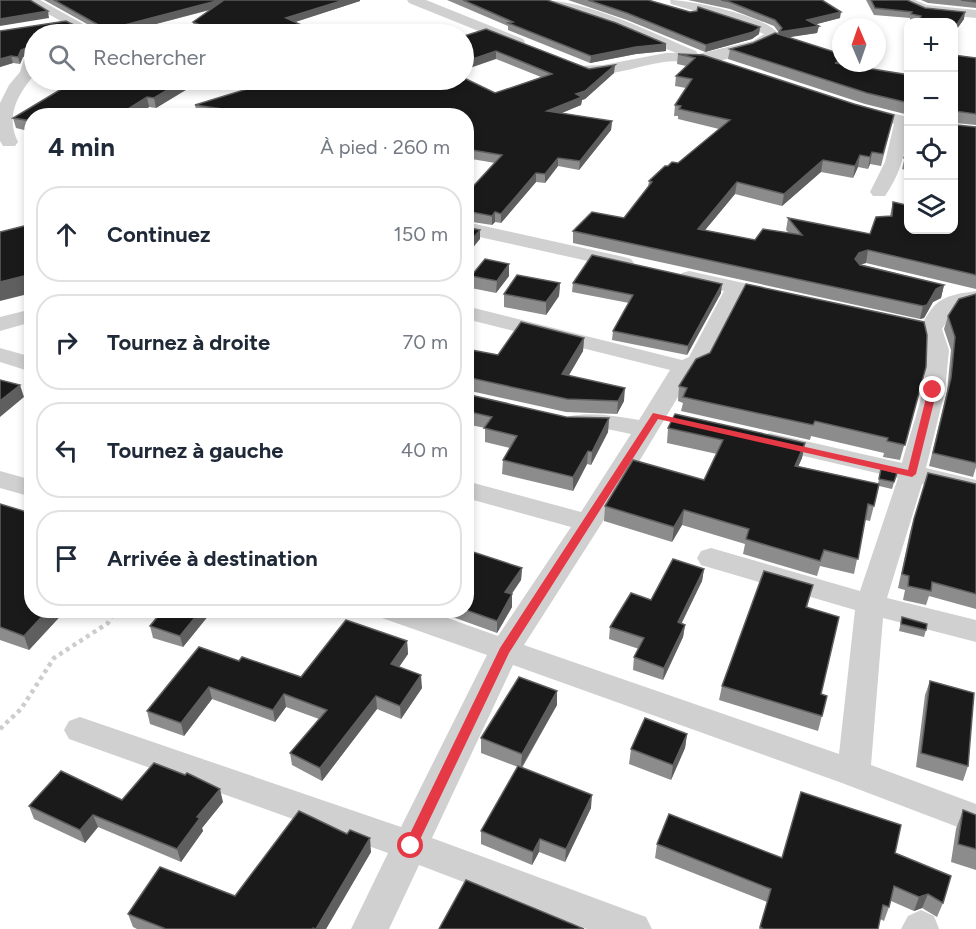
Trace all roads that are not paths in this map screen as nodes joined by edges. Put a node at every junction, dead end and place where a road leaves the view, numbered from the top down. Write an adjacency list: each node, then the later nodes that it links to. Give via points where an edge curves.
1 (30, 0): 8 (street)
2 (414, 0): 11 (street)
3 (548, 0): 15 (street)
4 (904, 0): 7 (street, via 924,9)
5 (676, 1): 13 (street, via 766,29 772,33)
6 (658, 3): 13 (street)
7 (976, 14)
8 (67, 22): 9 (street); 10 (street)
9 (54, 24)
10 (72, 24)
11 (473, 24)
12 (474, 25): 14 (street)
13 (767, 39): 15 (street)
14 (536, 50)
15 (704, 59): 16 (street, via 666,57 603,70); 17 (street)
16 (567, 63)
17 (726, 66)
18 (24, 77): 22 (street, via 10,94 4,135)
19 (848, 106): 20 (street)
20 (904, 120)
21 (905, 126): 23 (street, via 894,162)
22 (10, 143)
23 (879, 192)
24 (474, 230): 25 (street)
25 (647, 267)
26 (669, 272): 27 (street)
27 (737, 287): 30 (street); 38 (street, via 698,361)
28 (942, 289): 29 (street)
29 (976, 297): 35 (street, via 942,308 937,323)
30 (794, 300)
31 (474, 314): 38 (street)
32 (24, 317): 34 (street)
33 (897, 323): 35 (street)
34 (0, 324)
35 (930, 327): 42 (street, via 938,350 936,370)
36 (0, 355): 37 (street)
37 (24, 362)
38 (684, 367): 40 (street)
39 (555, 419): 40 (street)
40 (661, 422): 47 (street)
41 (749, 436): 42 (street)
42 (912, 474): 45 (street); 49 (street)
43 (0, 479): 44 (street)
44 (24, 486)
45 (976, 488)
46 (474, 491): 47 (street)
47 (588, 523): 52 (street)
48 (711, 558): 49 (street)
49 (870, 604): 51 (street); 54 (street)
50 (414, 618): 52 (street)
51 (976, 631)
52 (504, 651): 54 (street); 56 (street)
53 (80, 730): 56 (street)
54 (854, 773): 55 (street)
55 (976, 819)
56 (411, 846): 57 (street); 58 (street)
57 (370, 929)
58 (633, 929)

